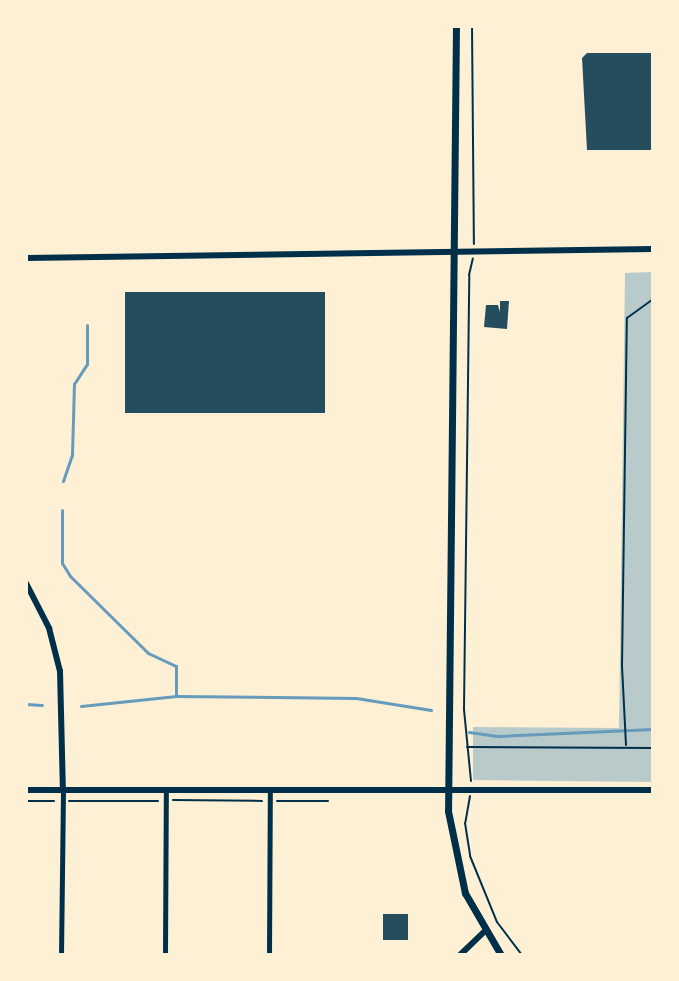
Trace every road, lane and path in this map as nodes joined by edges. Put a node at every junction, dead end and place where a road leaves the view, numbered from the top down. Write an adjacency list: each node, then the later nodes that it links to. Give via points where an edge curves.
1 (456, 26): 5 (main road)
2 (472, 26): 3 (path)
3 (474, 240)
4 (653, 249): 5 (street)
5 (454, 251): 6 (street); 19 (main road)
6 (26, 258)
7 (473, 262): 11 (path, via 468,298)
8 (653, 299): 10 (path, via 627,318)
9 (26, 583): 15 (street, via 49,628 60,671)
10 (626, 745): 11 (path); 12 (path)
11 (465, 747): 13 (path)
12 (653, 748)
13 (471, 780)
14 (26, 790): 15 (street)
15 (63, 790): 16 (street); 30 (street)
16 (166, 790): 18 (street); 31 (street)
17 (653, 790): 19 (street)
18 (270, 791): 19 (street); 32 (street)
19 (447, 791): 29 (main road, via 455,861)
20 (177, 800): 25 (path)
21 (26, 801): 22 (path)
22 (53, 801)
23 (70, 801): 24 (path)
24 (156, 801)
25 (259, 801)
26 (279, 801): 27 (path)
27 (328, 801)
28 (470, 804): 35 (path, via 465,823 478,882 497,922)
29 (484, 932): 33 (street); 34 (main road)
30 (61, 955)
31 (165, 955)
32 (269, 955)
33 (460, 955)
34 (501, 955)
35 (522, 955)

